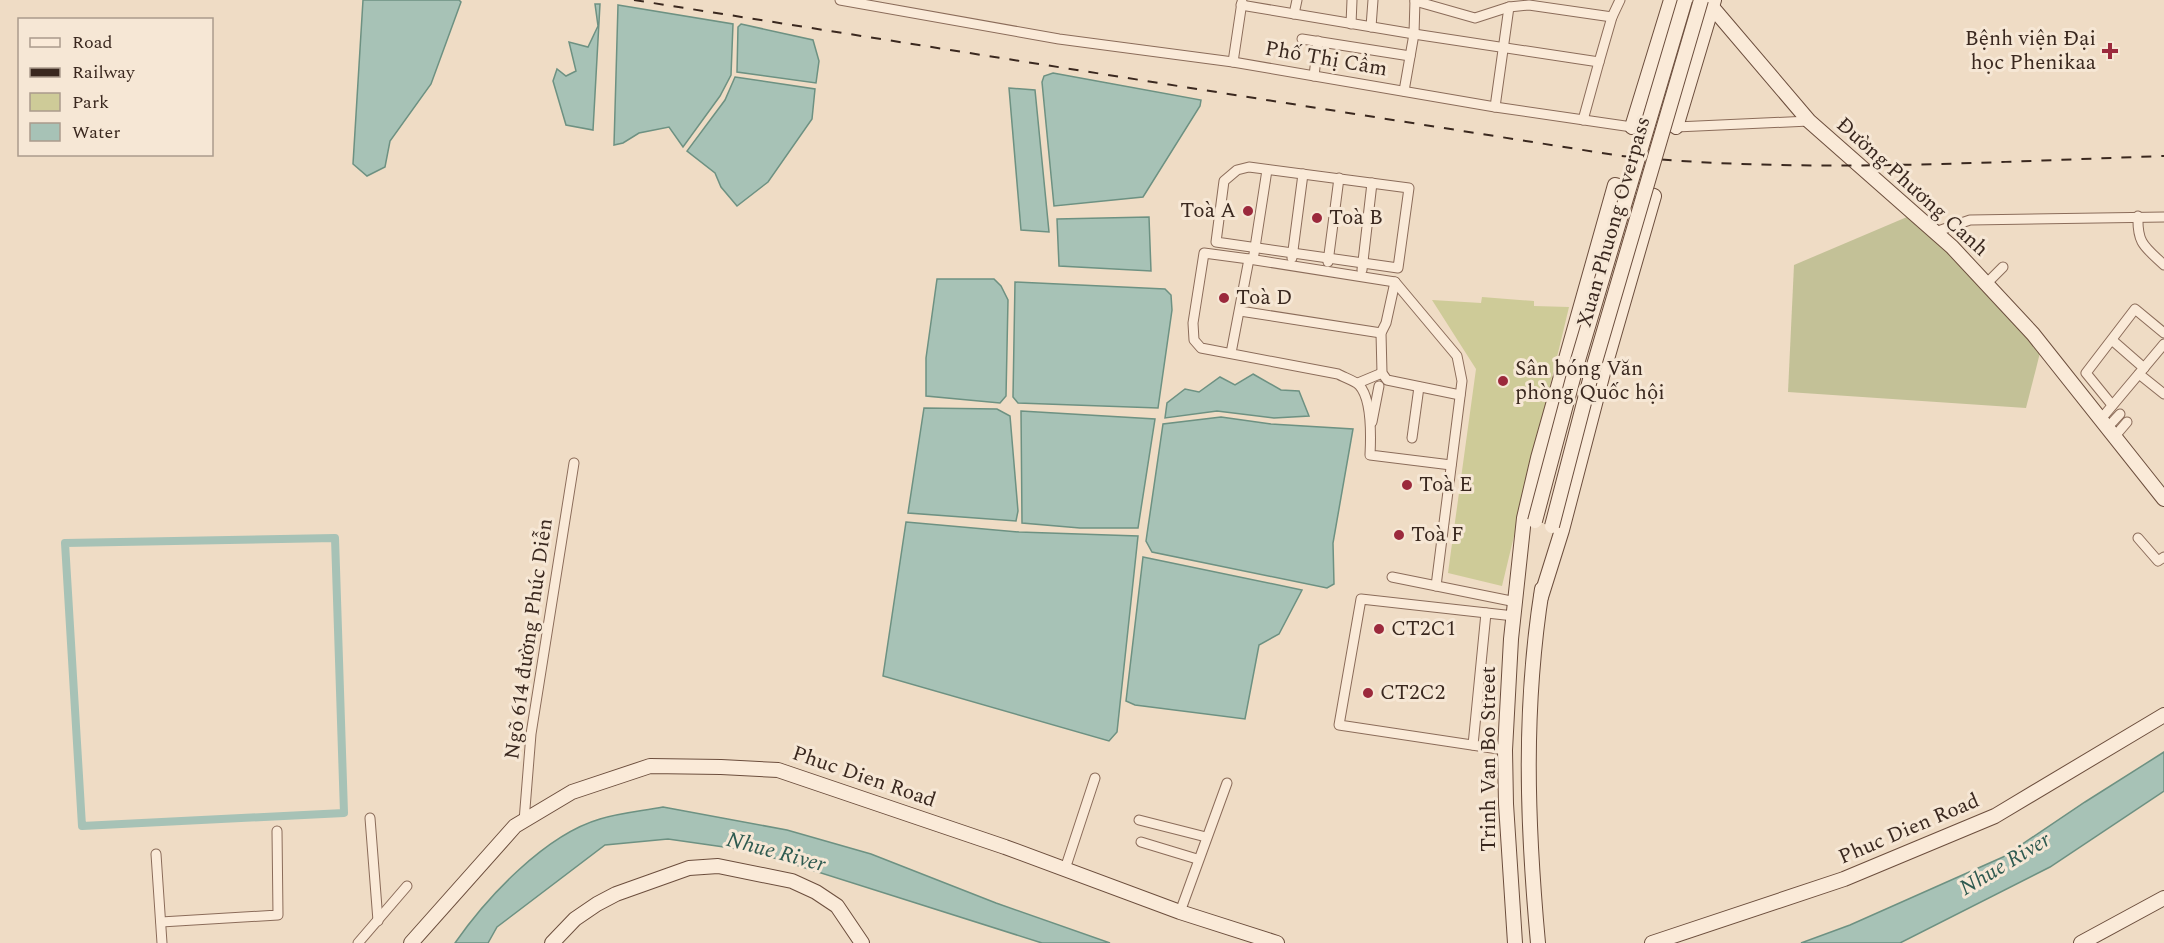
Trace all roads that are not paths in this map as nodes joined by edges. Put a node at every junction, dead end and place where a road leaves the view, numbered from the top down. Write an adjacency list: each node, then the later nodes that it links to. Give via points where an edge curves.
1 (840, 0): 24 (street, Phố Thị Cẩm, via 1068,40)
2 (1274, 0): 14 (street)
3 (1297, 0): 15 (street)
4 (1353, 0): 17 (street)
5 (1373, 0): 18 (street)
6 (1415, 0): 13 (street, via 1475,18); 19 (street)
7 (1620, 0): 16 (street)
8 (1671, 0): 31 (main road)
9 (1685, 0): 73 (main road, Xuan Phuong Overpass, bridge, via 1579,356)
10 (1692, 0): 11 (main road)
11 (1709, 2): 30 (main road, Đường Phương Canh); 32 (main road); 74 (main road, Xuan Phuong Overpass, bridge, via 1592,372)
12 (1242, 3): 14 (street); 24 (street)
13 (1509, 7): 16 (street, via 1528,5); 22 (street)
14 (1272, 10): 15 (street)
15 (1294, 14): 17 (street)
16 (1612, 17): 25 (street)
17 (1350, 24): 18 (street)
18 (1371, 27): 19 (street)
19 (1414, 34): 22 (street); 23 (street)
20 (1302, 39): 21 (street)
21 (1318, 41): 23 (street); 26 (street)
22 (1503, 47): 25 (street); 28 (street)
23 (1410, 56): 27 (street)
24 (1233, 62): 26 (street, Phố Thị Cẩm)
25 (1599, 62): 29 (street)
26 (1314, 76): 27 (street, Phố Thị Cẩm)
27 (1404, 91): 28 (street, Phố Thị Cẩm)
28 (1495, 107): 29 (street, Phố Thị Cẩm)
29 (1583, 120): 31 (street, Phố Thị Cẩm)
30 (1809, 121): 32 (street, Phố Thị Cẩm); 39 (main road, Đường Phương Canh)
31 (1632, 127): 32 (street, Phố Thị Cẩm)
32 (1676, 127)
33 (1267, 170): 34 (street); 40 (street); 40 (street, via 1237,170 1224,181 1216,242)
34 (1303, 174): 35 (street); 41 (street)
35 (1339, 178): 36 (street); 43 (street)
36 (1372, 183): 44 (street); 44 (street, via 1409,188 1398,268)
37 (2129, 217): 38 (street); 39 (street, via 1970,220); 46 (street, via 2141,241)
38 (2164, 217)
39 (1946, 229): 51 (main road, Đường Phương Canh, via 1952,247)
40 (1255, 248): 41 (street); 42 (street)
41 (1293, 253): 43 (street); 45 (street)
42 (1251, 259): 45 (street); 52 (street); 57 (street, via 1204,253 1194,340 1201,348)
43 (1329, 259): 44 (street); 48 (street)
44 (1363, 264): 49 (street)
45 (1290, 266): 48 (street)
46 (2164, 266)
47 (2003, 267): 51 (street)
48 (1327, 271): 49 (street)
49 (1361, 276): 50 (street)
50 (1395, 282): 53 (street); 63 (street, via 1457,356 1462,381)
51 (1986, 284): 68 (main road, Đường Phương Canh, via 2033,333)
52 (1240, 311): 53 (street); 57 (street)
53 (1381, 333): 59 (street)
54 (2164, 333): 55 (street, via 2135,309)
55 (2112, 340): 58 (street); 65 (street, via 2086,373)
56 (2164, 344): 58 (street)
57 (1231, 353): 60 (street, via 1338,374)
58 (2141, 371): 62 (street); 65 (street)
59 (1383, 380): 60 (street); 61 (street); 64 (street); 67 (street)
60 (1358, 383): 64 (street)
61 (1419, 387): 63 (street); 69 (street)
62 (2164, 394)
63 (1460, 395): 71 (street)
64 (1365, 397): 67 (street)
65 (2112, 405): 68 (street)
66 (2123, 418): 68 (street)
67 (1371, 428): 71 (street, via 1370,454)
68 (2108, 428): 72 (main road, Đường Phương Canh)
69 (1412, 438)
70 (574, 463): 90 (street, Ngõ 614 đường Phúc Diễn, via 531,734)
71 (1451, 465): 79 (street)
72 (2164, 499)
73 (1535, 521): 77 (main road, Trinh Van Bo Street)
74 (1552, 526): 80 (main road, Trinh Van Bo Street)
75 (2138, 538): 76 (street, via 2158,561)
76 (2164, 557)
77 (1519, 575): 80 (main road, Trinh Van Bo Street, via 1524,518 1538,458 1615,185 1654,196); 81 (main road, Trinh Van Bo Street)
78 (1392, 577): 79 (street)
79 (1436, 586): 81 (street)
80 (1541, 597): 110 (main road, Trinh Van Bo Street, via 1527,746)
81 (1515, 609): 82 (street); 85 (main road, Trinh Van Bo Street)
82 (1485, 613): 84 (street); 84 (street, via 1360,599 1339,725)
83 (2164, 715): 111 (main road, Phuc Dien Road, via 1995,816 1844,879)
84 (1473, 745): 85 (street)
85 (1505, 750): 109 (main road, Trinh Van Bo Street)
86 (1095, 778): 96 (street)
87 (1227, 783): 92 (street)
88 (370, 818): 100 (street)
89 (1139, 820): 92 (street)
90 (524, 821): 96 (main road, Phuc Dien Road, via 572,792 650,766 778,770); 105 (main road, Phuc Dien Road, via 515,826)
91 (277, 831): 101 (street, via 278,915)
92 (1206, 837): 95 (street)
93 (1141, 842): 95 (street)
94 (156, 854): 101 (street)
95 (1197, 860): 99 (street)
96 (1065, 869): 99 (main road, Phuc Dien Road)
97 (407, 886): 100 (street)
98 (2164, 898): 102 (main road)
99 (1180, 912): 108 (main road, Phuc Dien Road)
100 (378, 921): 104 (street)
101 (160, 922): 103 (street)
102 (2088, 941)
103 (162, 943)
104 (358, 943)
105 (411, 943)
106 (552, 943): 107 (main road, via 575,919 616,894 689,868 718,866 792,881 816,892 837,906)
107 (862, 943)
108 (1277, 943)
109 (1515, 943)
110 (1538, 943)
111 (1653, 943)

